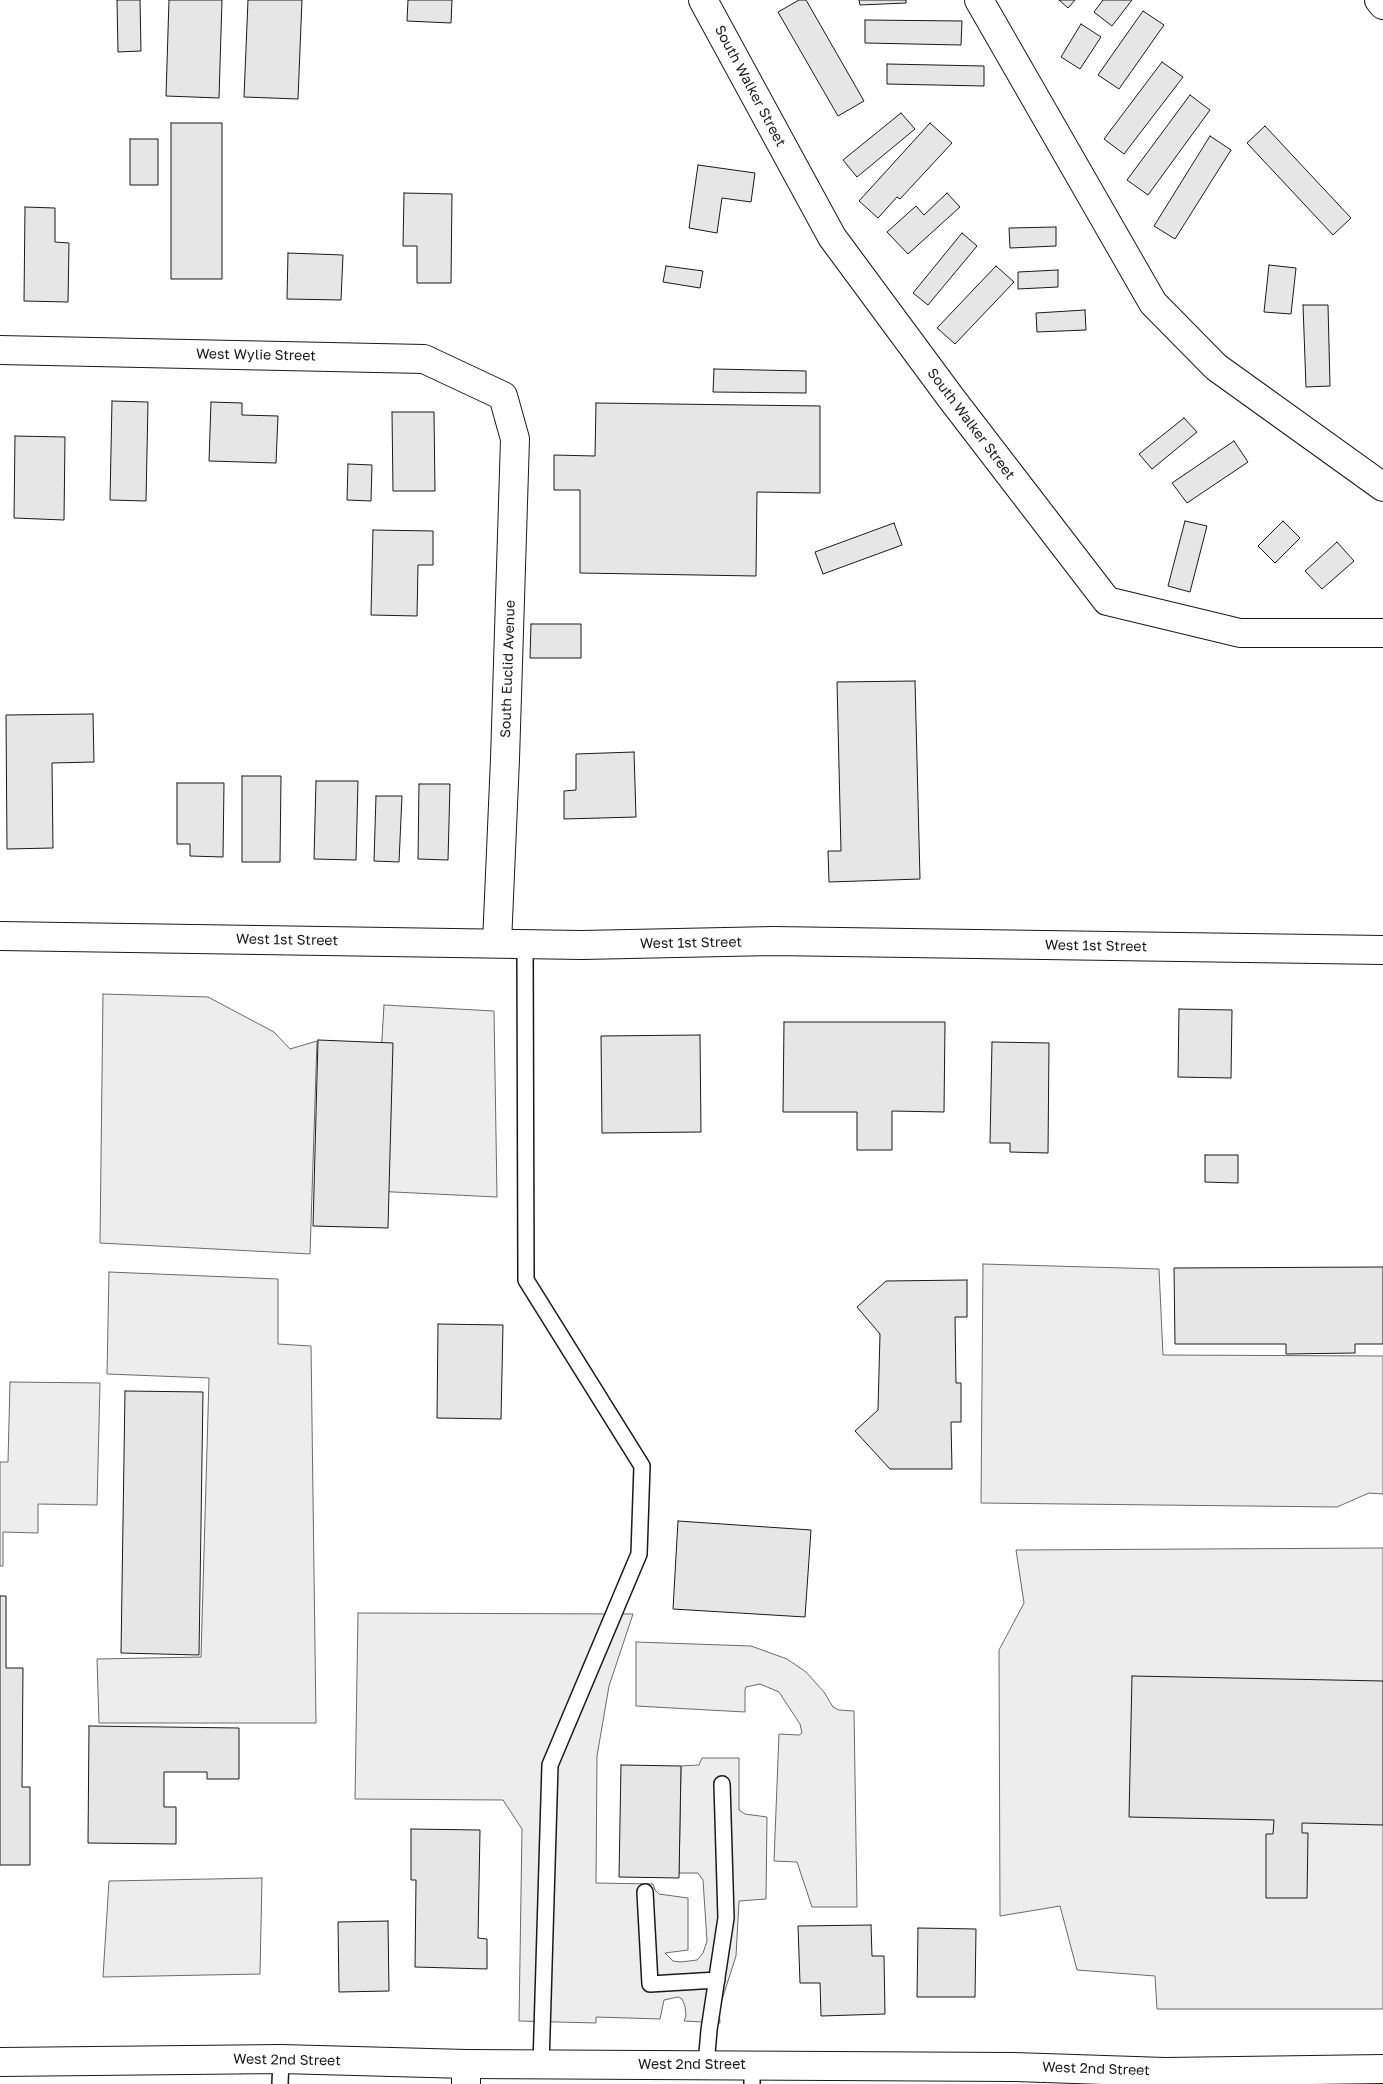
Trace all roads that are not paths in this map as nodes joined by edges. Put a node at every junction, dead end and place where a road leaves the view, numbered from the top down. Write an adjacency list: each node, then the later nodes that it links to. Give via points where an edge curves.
1 (704, 0): 8 (street, South Walker Street, via 832,237 950,398 1107,601 1240,634)
2 (979, 0): 7 (street, via 1153,303 1216,367)
3 (1378, 0): 4 (street)
4 (1383, 5)
5 (0, 350): 6 (street, West Wylie Street, via 424,359)
6 (503, 396): 10 (street, South Euclid Avenue, via 515,439)
7 (1383, 487)
8 (1383, 634)
9 (0, 936): 10 (street, West 1st Street)
10 (497, 943): 11 (street, West 1st Street)
11 (525, 944): 12 (street, West 1st Street, via 773,941); 17 (lane, via 526,1280 642,1466 639,1554 550,1765)
12 (1383, 950)
13 (722, 1784): 15 (lane, via 726,1918)
14 (645, 1892): 15 (lane, via 650,1984)
15 (717, 1980): 18 (lane)
16 (0, 2062): 20 (street, West 2nd Street)
17 (541, 2065): 18 (street, West 2nd Street); 21 (street, West 2nd Street)
18 (706, 2066): 22 (street, West 2nd Street)
19 (1383, 2069): 23 (street, West 2nd Street)
20 (280, 2072): 21 (street, West 2nd Street)
21 (466, 2074)
22 (752, 2075): 23 (street, West 2nd Street, via 1014,2067)
23 (1165, 2078)

